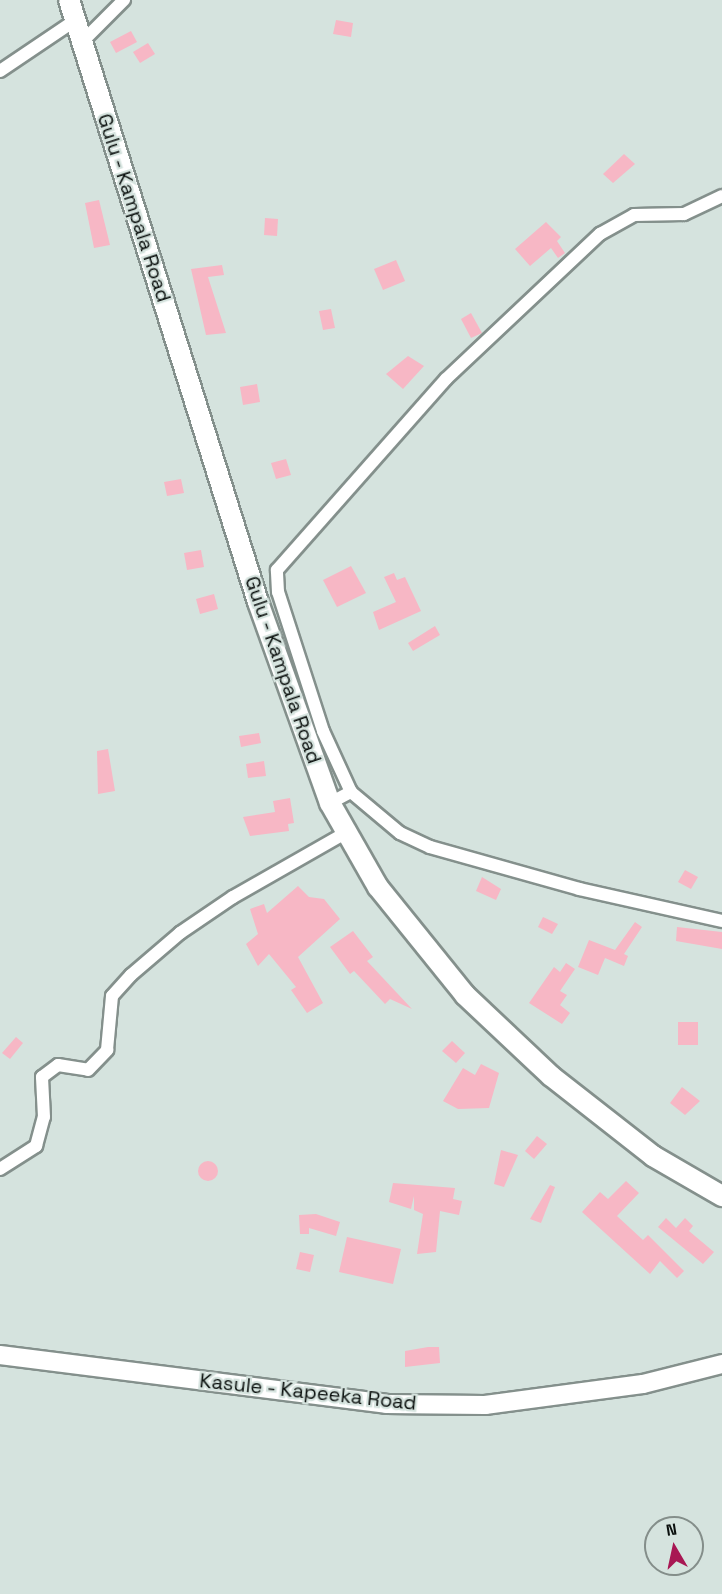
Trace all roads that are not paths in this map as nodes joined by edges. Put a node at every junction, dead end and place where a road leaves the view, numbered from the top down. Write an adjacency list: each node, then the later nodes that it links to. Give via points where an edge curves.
1 (69, 0): 3 (main road, Gulu - Kampala Road)
2 (124, 0): 4 (street)
3 (74, 21): 4 (main road, Gulu - Kampala Road); 5 (street)
4 (81, 43): 8 (main road, Gulu - Kampala Road, via 258,602)
5 (0, 71)
6 (722, 196): 7 (street, via 684,214 634,214 600,234 446,379 280,564 276,580 292,636 323,731)
7 (351, 792): 8 (street); 10 (street, via 399,833 430,847 579,889)
8 (330, 803): 9 (main road, Gulu - Kampala Road)
9 (347, 832): 11 (street, via 233,897 180,933 131,975 112,996 107,1050 88,1070 58,1065 42,1077 44,1117 36,1146); 12 (main road, Gulu - Kampala Road, via 378,887 465,995 550,1076 652,1156)
10 (722, 921)
11 (0, 1169)
12 (722, 1196)
13 (0, 1355): 14 (street, Kasule - Kapeeka Road, via 386,1404 485,1405 643,1384)
14 (722, 1364)

